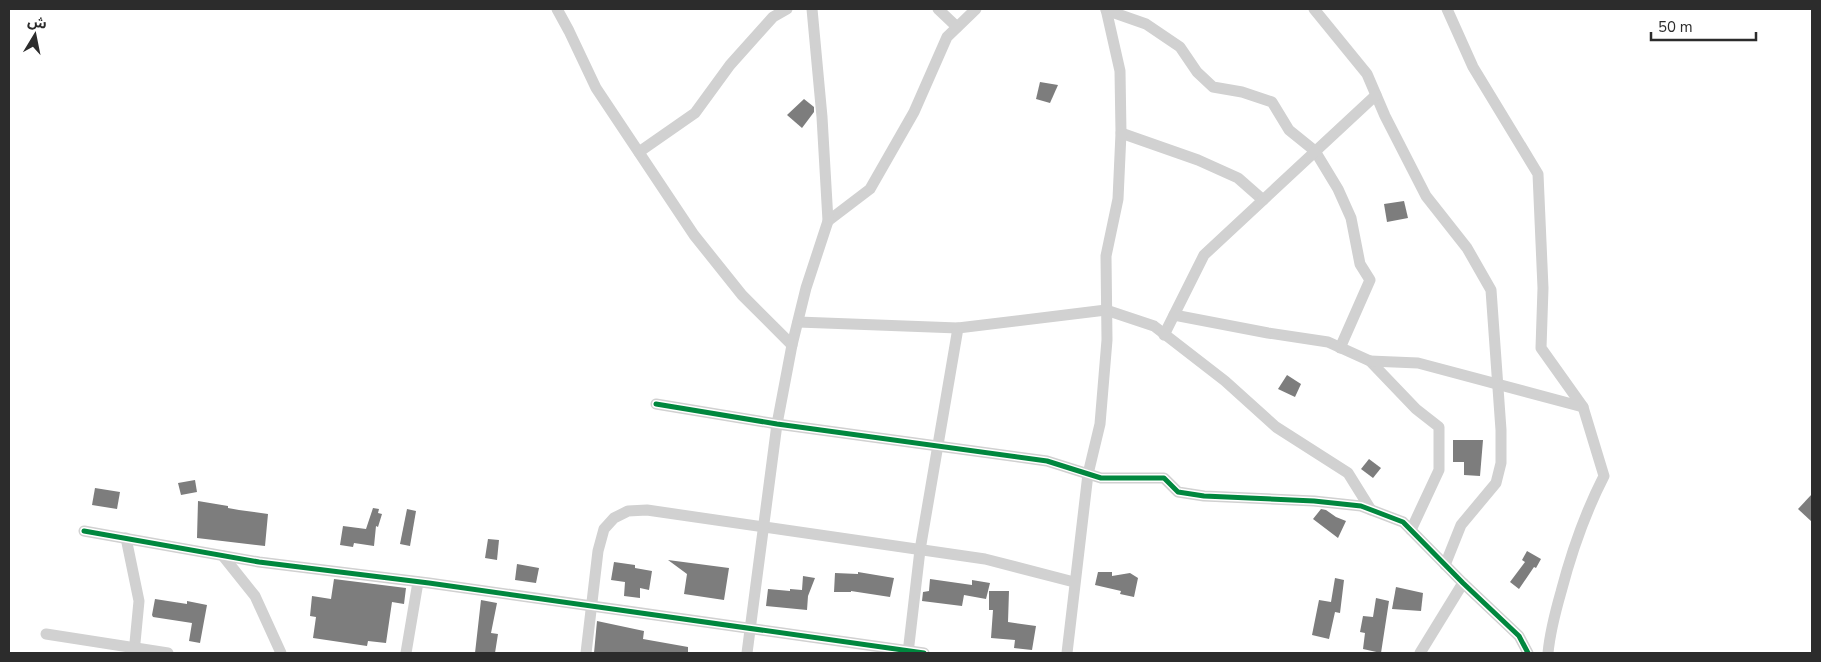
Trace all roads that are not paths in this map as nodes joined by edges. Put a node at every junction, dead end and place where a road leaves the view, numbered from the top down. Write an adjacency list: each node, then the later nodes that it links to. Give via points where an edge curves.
1 (557, 9): 13 (street, via 596,88)
2 (787, 9): 13 (street, via 773,17 730,65 695,113)
3 (812, 9): 15 (street)
4 (938, 9): 9 (street)
5 (976, 9): 9 (street)
6 (1106, 9): 11 (street, via 1120,71); 12 (street, via 1146,24 1180,47 1197,72 1213,87 1272,102 1289,130)
7 (1314, 9): 10 (street, via 1367,74)
8 (1447, 9): 26 (street, via 1473,67 1538,174 1543,288 1541,348)
9 (957, 27): 15 (street, via 947,38 914,112 870,189)
10 (1376, 95): 12 (street); 24 (street, via 1426,196 1468,248 1491,290)
11 (1121, 133): 14 (street, via 1238,178); 16 (street, via 1118,199 1106,256)
12 (1315, 151): 14 (street); 22 (street, via 1338,189 1350,218 1360,264 1370,280)
13 (639, 152): 21 (street, via 700,243 742,295)
14 (1264, 200): 17 (street, via 1204,255)
15 (828, 221): 18 (street)
16 (1106, 310): 19 (street); 20 (street, via 1154,326); 29 (street, via 1100,424)
17 (1174, 315): 20 (street); 22 (street, via 1328,342)
18 (798, 322): 19 (street); 21 (street)
19 (958, 328): 28 (street)
20 (1164, 335): 30 (street, via 1276,427 1348,473)
21 (792, 345): 27 (street)
22 (1340, 348): 23 (street)
23 (1370, 361): 24 (street, via 1418,363); 32 (street, via 1416,409 1439,427 1439,470)
24 (1498, 384): 26 (street); 37 (street, via 1501,463 1496,483 1460,525)
25 (656, 404): 27 (street)
26 (1584, 407): 55 (street, via 1604,476 1587,509 1571,554)
27 (777, 424): 28 (street); 31 (street)
28 (938, 446): 29 (street, via 1048,461); 35 (street)
29 (1088, 474): 30 (street, via 1101,478 1164,478 1178,492 1204,496 1314,501); 39 (street)
30 (1371, 510): 32 (street, via 1403,522)
31 (764, 527): 35 (street); 41 (street, via 647,510 628,511 614,518 604,529 598,551); 42 (street)
32 (1411, 530): 37 (street)
33 (84, 531): 34 (street)
34 (126, 538): 36 (street); 44 (street, via 139,601)
35 (920, 550): 39 (street, via 985,559); 45 (street)
36 (224, 556): 38 (street); 47 (street, via 255,596)
37 (1445, 565): 40 (street)
38 (418, 582): 41 (street); 48 (street)
39 (1074, 582): 52 (street)
40 (1463, 584): 53 (street); 54 (street, via 1519,636)
41 (592, 606): 42 (street); 49 (street)
42 (751, 628): 45 (street); 50 (street)
43 (46, 634): 44 (street)
44 (135, 651): 46 (street)
45 (908, 652): 51 (street)
46 (168, 653)
47 (281, 653)
48 (406, 653)
49 (586, 653)
50 (747, 653)
51 (924, 653)
52 (1067, 653)
53 (1420, 653)
54 (1528, 653)
55 (1548, 653)

